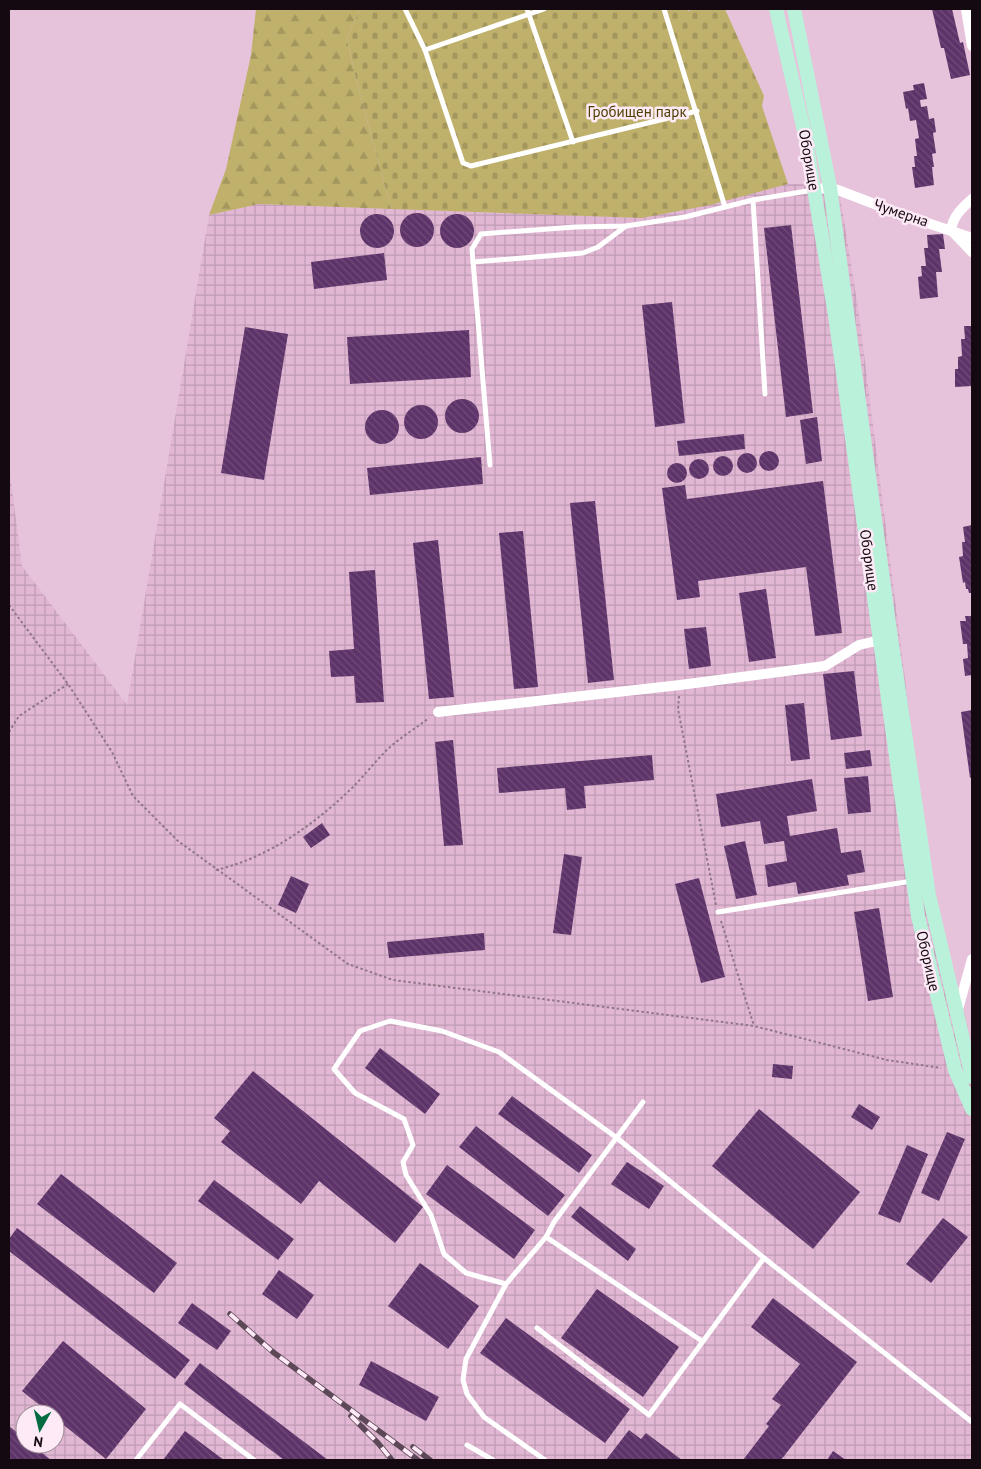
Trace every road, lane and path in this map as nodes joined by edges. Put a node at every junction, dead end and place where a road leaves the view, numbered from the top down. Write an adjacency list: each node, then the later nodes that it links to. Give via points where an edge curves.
1 (405, 9): 9 (lane)
2 (544, 9): 7 (lane)
3 (664, 9): 10 (lane)
4 (776, 9): 13 (main road, Оборище)
5 (794, 9): 12 (main road, Оборище)
6 (966, 9): 8 (street)
7 (528, 11): 9 (lane); 11 (lane)
8 (972, 46)
9 (425, 50): 11 (lane, via 462,163 471,166)
10 (696, 110): 11 (lane); 16 (lane)
11 (573, 142)
12 (830, 187): 13 (street); 18 (street, Чумерна); 25 (main road, Оборище)
13 (814, 190): 15 (lane); 25 (main road, Оборище)
14 (972, 199): 18 (street, via 952,221)
15 (753, 200): 16 (lane); 22 (lane)
16 (725, 207): 17 (lane)
17 (626, 226): 21 (lane, via 598,247 583,253); 21 (lane, via 481,234 472,249)
18 (951, 230): 19 (street, Чумерна); 20 (street)
19 (972, 238)
20 (972, 252)
21 (473, 262): 23 (lane)
22 (765, 394)
23 (490, 465)
24 (9, 605): 26 (path)
25 (885, 639): 27 (street, via 859,645 825,666); 31 (main road, Оборище); 34 (main road, Оборище, via 929,895)
26 (68, 684): 29 (path, via 18,716); 30 (path, via 112,752 133,796 178,841)
27 (680, 685): 28 (street); 32 (path, via 678,709)
28 (438, 712): 30 (path, via 389,748 352,788 316,819 276,847 237,865)
29 (9, 732)
30 (216, 870): 35 (path, via 348,964 393,980)
31 (913, 880): 32 (lane); 36 (main road, Оборище, via 918,916)
32 (718, 912): 35 (path)
33 (972, 959): 34 (street)
34 (957, 1015): 37 (main road, Оборище)
35 (754, 1026): 36 (path, via 887,1060)
36 (954, 1070): 39 (main road, Оборище)
37 (972, 1077)
38 (643, 1102): 40 (lane)
39 (972, 1109)
40 (617, 1138): 41 (lane, via 554,1222); 42 (lane); 43 (lane, via 499,1052 442,1031 390,1022 360,1031 334,1069 356,1093 404,1119 413,1145 403,1162 406,1175 431,1215 444,1254 466,1273)
41 (546, 1238): 43 (lane); 45 (lane)
42 (764, 1258): 45 (lane); 46 (lane)
43 (506, 1284): 51 (lane, via 466,1359 463,1380 467,1394 484,1417)
44 (537, 1328): 45 (lane, via 649,1415)
45 (702, 1341)
46 (972, 1422)
47 (467, 1445): 50 (lane)
48 (136, 1460): 49 (lane, via 180,1404)
49 (254, 1460)
50 (493, 1460)
51 (544, 1460)

